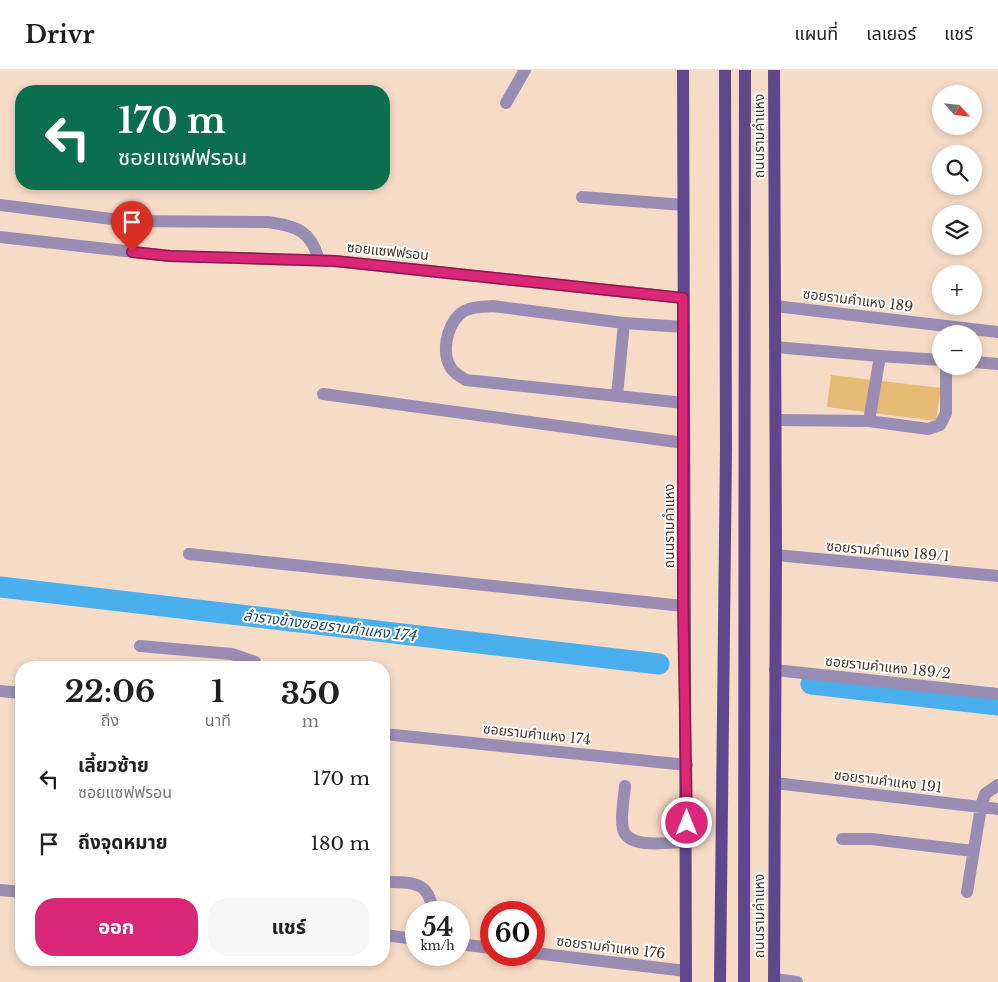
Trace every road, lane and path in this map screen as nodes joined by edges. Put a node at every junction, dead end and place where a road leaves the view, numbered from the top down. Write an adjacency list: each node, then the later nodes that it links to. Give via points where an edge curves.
1 (525, 70): 6 (street)
2 (683, 70): 9 (main road, ถนนรามคำแหง)
3 (725, 70): 59 (main road, via 726,450)
4 (745, 70): 60 (main road, ถนนรามคำแหง)
5 (774, 70): 13 (main road, ถนนรามคำแหง)
6 (506, 102)
7 (582, 197): 9 (street)
8 (0, 205): 11 (street, via 128,221 288,225 304,233 314,244)
9 (683, 205): 12 (main road, ถนนรามคำแหง)
10 (0, 237): 11 (street, ซอยแซฟฟรอน, via 170,256)
11 (319, 260): 12 (street, ซอยแซฟฟรอน)
12 (683, 298): 15 (main road, ถนนรามคำแหง)
13 (774, 306): 16 (street, ซอยรามคำแหง 189); 17 (main road, ถนนรามคำแหง)
14 (624, 323): 15 (street); 24 (street); 24 (street, via 509,308 476,307 460,314 447,334 447,360 452,370 466,380)
15 (684, 327): 25 (main road, ถนนรามคำแหง)
16 (998, 332)
17 (775, 347): 18 (street); 26 (main road, ถนนรามคำแหง)
18 (880, 356): 19 (street); 27 (street)
19 (932, 359)
20 (982, 363): 21 (street)
21 (998, 364)
22 (946, 375): 27 (street, via 946,413 940,424 928,429)
23 (323, 394): 28 (street)
24 (617, 396): 25 (street)
25 (684, 402): 28 (main road, ถนนรามคำแหง)
26 (776, 420): 27 (street); 30 (main road, ถนนรามคำแหง)
27 (869, 421)
28 (684, 443): 32 (main road, ถนนรามคำแหง)
29 (189, 554): 32 (street)
30 (776, 555): 31 (street, ซอยรามคำแหง 189/1); 35 (main road, ถนนรามคำแหง)
31 (998, 576)
32 (683, 606): 40 (main road, ถนนรามคำแหง)
33 (140, 646): 34 (street, via 232,654)
34 (252, 661)
35 (775, 670): 38 (street, ซอยรามคำแหง 189/2); 41 (main road, ถนนรามคำแหง)
36 (0, 690): 37 (street)
37 (15, 692)
38 (998, 694)
39 (390, 735): 40 (street, ซอยรามคำแหง 174)
40 (687, 765): 47 (main road, ถนนรามคำแหง)
41 (775, 783): 44 (street, ซอยรามคำแหง 191); 58 (main road, ถนนรามคำแหง)
42 (998, 785): 44 (street, via 985,794)
43 (624, 786): 47 (street, via 623,829 628,838 640,844)
44 (981, 807): 45 (street, ซอยรามคำแหง 191); 48 (street)
45 (998, 809)
46 (842, 839): 48 (street, via 871,839)
47 (687, 842): 57 (main road, ถนนรามคำแหง)
48 (973, 851): 52 (street)
49 (390, 882): 53 (street, via 414,882)
50 (0, 890): 51 (street)
51 (15, 891)
52 (967, 892)
53 (430, 901)
54 (390, 936): 55 (street)
55 (405, 938)
56 (545, 955): 57 (street, ซอยรามคำแหง 176)
57 (686, 976)
58 (774, 981): 61 (street)
59 (720, 982)
60 (744, 982)
61 (797, 982)

